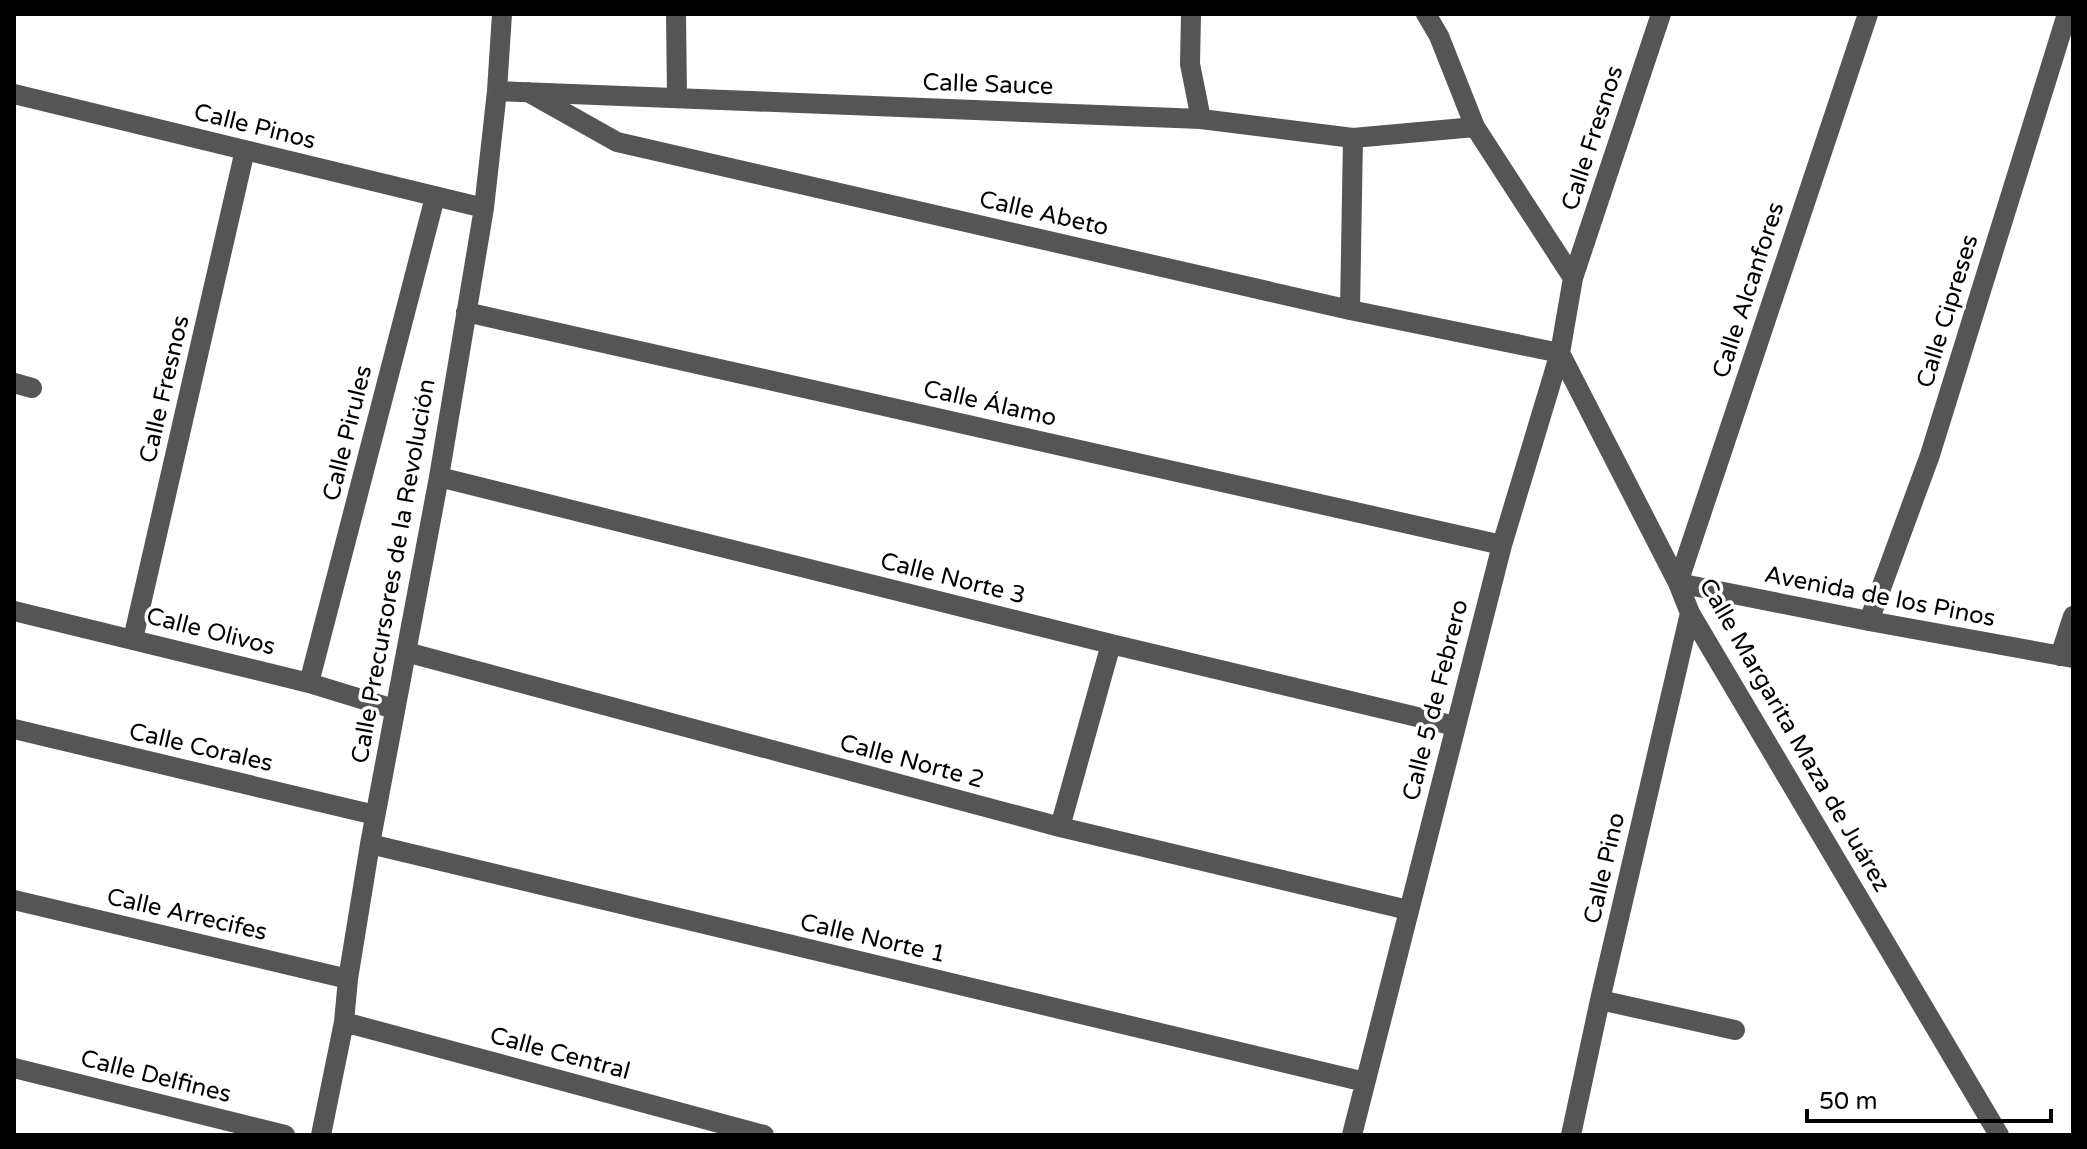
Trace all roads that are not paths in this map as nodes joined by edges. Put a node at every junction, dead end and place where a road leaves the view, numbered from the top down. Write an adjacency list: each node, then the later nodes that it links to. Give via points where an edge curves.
1 (502, 14): 10 (street, Calle Precursores de la Revolución)
2 (676, 14): 13 (street)
3 (1191, 14): 14 (street, via 1190,64)
4 (1426, 14): 9 (street)
5 (1447, 14): 9 (street)
6 (1661, 14): 20 (street, Calle Fresnos)
7 (1868, 14): 26 (street, Calle Alcanfores)
8 (2067, 14): 30 (street, Calle Cipreses, via 1930,455)
9 (1439, 36): 15 (street)
10 (497, 91): 11 (street, Calle Sauce); 19 (street, Calle Precursores de la Revolución)
11 (528, 92): 13 (street, Calle Sauce); 21 (street, Calle Abeto, via 617,142)
12 (14, 94): 17 (street, Calle Pinos)
13 (677, 96): 14 (street, Calle Sauce)
14 (1201, 119): 16 (street, Calle Sauce)
15 (1475, 127): 16 (street, Calle Sauce); 20 (street)
16 (1353, 138): 21 (street)
17 (245, 150): 18 (street, Calle Pinos); 31 (street, Calle Fresnos)
18 (435, 197): 19 (street, Calle Pinos); 35 (street, Calle Pirules)
19 (484, 208): 22 (street, Calle Precursores de la Revolución)
20 (1573, 278): 23 (street, Calle 5 de Febrero)
21 (1350, 310): 23 (street, Calle Abeto)
22 (466, 312): 24 (street, Calle Precursores de la Revolución); 25 (street, Calle Álamo)
23 (1560, 353): 25 (street, Calle 5 de Febrero); 26 (street, Calle Margarita Maza de Juárez)
24 (439, 477): 32 (street, Calle Norte 3); 33 (street, Calle Precursores de la Revolución)
25 (1502, 545): 37 (street, Calle 5 de Febrero)
26 (1678, 583): 28 (street, Calle Margarita Maza de Juárez); 30 (street, Avenida de los Pinos)
27 (14, 611): 31 (street, Calle Olivos)
28 (1690, 613): 45 (street, Calle Pino); 55 (street, Calle Margarita Maza de Juárez)
29 (2073, 616): 34 (street)
30 (1869, 621): 34 (street, Avenida de los Pinos)
31 (133, 639): 35 (street, Calle Olivos)
32 (1111, 644): 37 (street, Calle Norte 3); 40 (street)
33 (406, 652): 36 (street, Calle Precursores de la Revolución); 40 (street, Calle Norte 2)
34 (2066, 657)
35 (309, 683): 36 (street, Calle Olivos)
36 (394, 709): 39 (street, Calle Precursores de la Revolución)
37 (1455, 726): 43 (street, Calle 5 de Febrero)
38 (14, 729): 39 (street, Calle Corales)
39 (375, 815): 41 (street, Calle Precursores de la Revolución)
40 (1060, 827): 43 (street, Calle Norte 2)
41 (370, 844): 44 (street, Calle Precursores de la Revolución); 49 (street, Calle Norte 1)
42 (14, 900): 44 (street, Calle Arrecifes)
43 (1408, 910): 49 (street, Calle 5 de Febrero)
44 (348, 979): 46 (street, Calle Precursores de la Revolución)
45 (1600, 1000): 47 (street); 54 (street, Calle Pino)
46 (344, 1022): 51 (street, Calle Precursores de la Revolución); 52 (street, Calle Central)
47 (1735, 1030)
48 (14, 1068): 50 (street, Calle Delfines)
49 (1365, 1082): 53 (street, Calle 5 de Febrero)
50 (285, 1135)
51 (321, 1135)
52 (764, 1135)
53 (1352, 1135)
54 (1571, 1135)
55 (1999, 1135)

